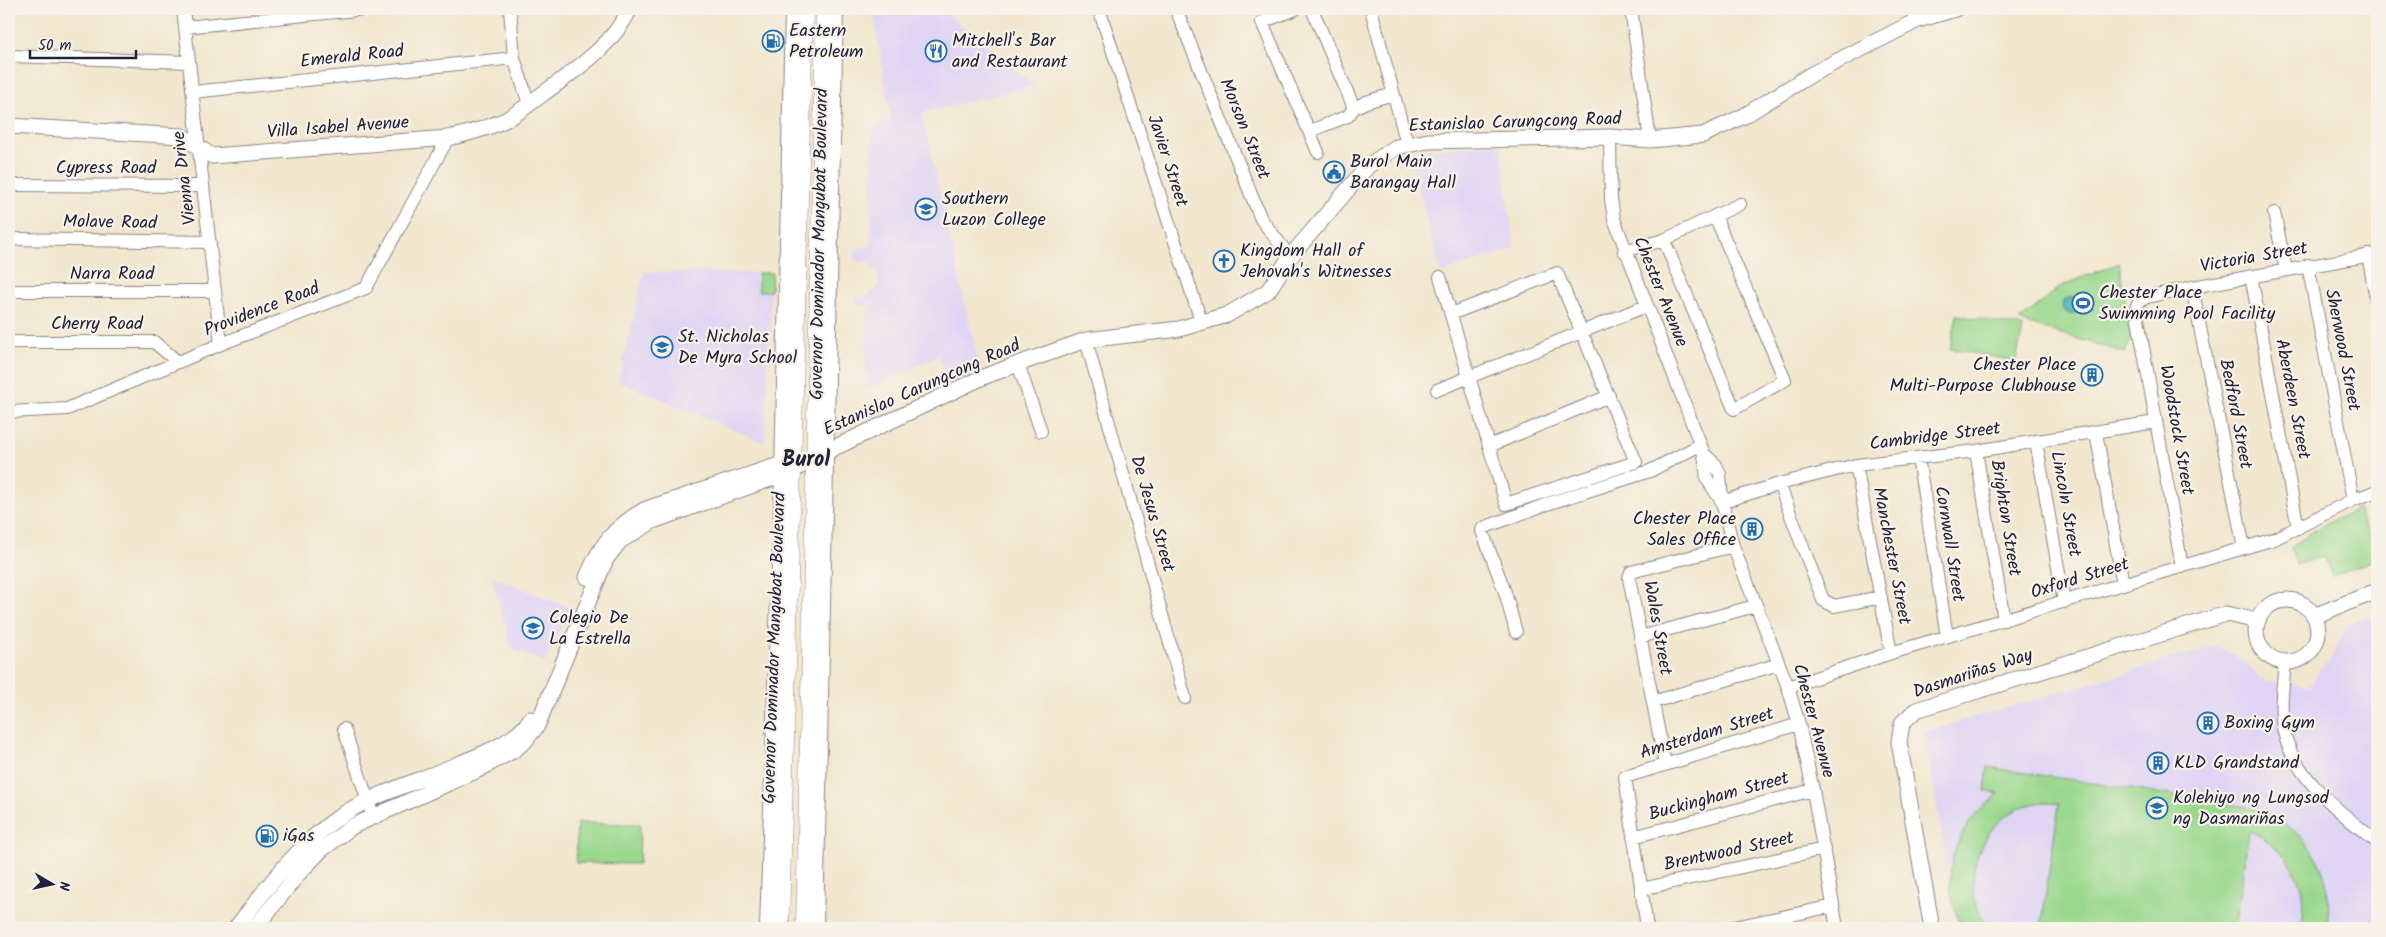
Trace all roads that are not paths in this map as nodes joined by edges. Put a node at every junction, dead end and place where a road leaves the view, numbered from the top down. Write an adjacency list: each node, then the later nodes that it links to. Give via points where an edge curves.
1 (183, 9): 16 (street, Vienna Drive)
2 (366, 9): 16 (street)
3 (510, 9): 18 (street)
4 (630, 9): 22 (street, Villa Isabel Avenue, via 603,48)
5 (791, 9): 75 (street, Governor Dominador Mangubat Boulevard)
6 (804, 9): 75 (main road, Governor Dominador Mangubat Boulevard)
7 (826, 9): 72 (main road, Governor Dominador Mangubat Boulevard)
8 (837, 9): 72 (street, Governor Dominador Mangubat Boulevard)
9 (1099, 9): 54 (street, Javier Street)
10 (1176, 9): 42 (street, Morson Street, via 1261,219)
11 (1296, 9): 25 (street, via 1262,22)
12 (1312, 9): 23 (street)
13 (1371, 9): 21 (street)
14 (1631, 9): 28 (street)
15 (1955, 9): 28 (street, Estanislao Carungcong Road, via 1918,20 1812,74 1744,116 1704,135)
16 (185, 27): 19 (street, Vienna Drive)
17 (9, 56): 19 (street)
18 (514, 58): 20 (street, Emerald Road); 22 (street)
19 (189, 62): 20 (street, Vienna Drive)
20 (192, 92): 30 (street, Vienna Drive)
21 (1393, 94): 23 (street); 29 (street)
22 (529, 104): 27 (street, Villa Isabel Avenue, via 484,129)
23 (1354, 108): 25 (street, via 1348,116)
24 (9, 126): 30 (street, Villa Isabel Avenue, via 182,136)
25 (1310, 131): 31 (street)
26 (1610, 137): 28 (street, Estanislao Carungcong Road); 29 (street, Estanislao Carungcong Road); 40 (street, Chester Avenue, via 1611,199)
27 (448, 138): 30 (street, Villa Isabel Avenue, via 212,156); 58 (street, Providence Road, via 366,288)
28 (1650, 140)
29 (1407, 144): 42 (street, Estanislao Carungcong Road, via 1387,151 1368,166)
30 (199, 146): 33 (street, Vienna Drive)
31 (1318, 152)
32 (9, 185): 33 (street, Cypress Road)
33 (203, 186): 39 (street, Vienna Drive)
34 (1740, 204): 36 (street)
35 (2274, 213): 44 (street)
36 (1715, 216): 38 (street); 38 (street, via 1785,380 1734,409)
37 (9, 239): 39 (street, Molave Road)
38 (1664, 240): 40 (street)
39 (210, 242): 49 (street, Vienna Drive)
40 (1624, 251): 52 (street, Chester Avenue)
41 (2373, 254): 43 (street, Victoria Street); 51 (street)
42 (1290, 257): 54 (street, Estanislao Carungcong Road, via 1268,291 1227,315)
43 (2308, 266): 44 (street, Victoria Street); 78 (street, Sherwood Street)
44 (2286, 270): 45 (street, Victoria Street)
45 (2251, 276): 47 (street, Victoria Street); 80 (street, Aberdeen Street)
46 (1440, 277): 53 (street)
47 (2192, 287): 50 (street, Victoria Street); 82 (street, Bedford Street)
48 (9, 291): 49 (street, Narra Road)
49 (215, 291): 58 (street, Vienna Drive)
50 (2139, 301): 65 (street, Woodstock Street, via 2136,308)
51 (2377, 303)
52 (1646, 306): 55 (street); 70 (street, Chester Avenue)
53 (1451, 314): 55 (street, via 1557,272); 61 (street)
54 (1202, 324): 56 (street, Estanislao Carungcong Road)
55 (1582, 332): 61 (street); 63 (street)
56 (1086, 340): 60 (street, Estanislao Carungcong Road); 99 (street, De Jesus Street)
57 (9, 342): 59 (street, Cherry Road, via 154,342)
58 (221, 344): 59 (street, Providence Road)
59 (178, 362): 64 (street, Providence Road, via 67,409)
60 (1018, 364): 66 (street); 72 (street, Estanislao Carungcong Road, via 983,377)
61 (1469, 378): 62 (street); 69 (street)
62 (1437, 390)
63 (1609, 396): 69 (street); 69 (street, via 1636,462 1506,504)
64 (9, 412)
65 (2156, 422): 67 (street, Cambridge Street); 83 (street, Woodstock Street)
66 (1041, 431)
67 (2096, 432): 68 (street, Cambridge Street); 84 (street)
68 (2036, 441): 71 (street, Cambridge Street); 87 (street, Lincoln Street)
69 (1489, 446)
70 (1702, 450): 79 (street, Chester Avenue, via 1720,474); 92 (street, via 1483,528)
71 (1976, 451): 73 (street, Cambridge Street); 90 (street, Brighton Street)
72 (821, 454): 75 (street, Estanislao Carungcong Road); 104 (main road, Governor Dominador Mangubat Boulevard); 119 (street, Governor Dominador Mangubat Boulevard)
73 (1918, 458): 74 (street, Cambridge Street); 93 (street, Cornwall Street)
74 (1856, 465): 76 (street, Cambridge Street); 86 (street, Manchester Street)
75 (786, 468): 103 (main road, Governor Dominador Mangubat Boulevard); 107 (street, Estanislao Carungcong Road, via 646,510 618,527 597,553 528,722 518,733 474,758); 108 (street, Estanislao Carungcong Road, via 653,521 620,542 606,559 537,726 525,741 478,770); 116 (street, Governor Dominador Mangubat Boulevard)
76 (1779, 484): 79 (street, Cambridge Street); 86 (street, via 1823,600 1834,606)
77 (2377, 491): 78 (street, Oxford Street)
78 (2353, 500): 80 (street, Oxford Street)
79 (1722, 502): 81 (street, Chester Avenue)
80 (2298, 528): 82 (street, Oxford Street)
81 (1732, 546): 88 (street, Chester Avenue); 94 (street, Wales Street, via 1631,572 1629,578)
82 (2244, 548): 83 (street, Oxford Street)
83 (2182, 567): 84 (street, Oxford Street)
84 (2123, 584): 87 (street, Oxford Street)
85 (2377, 592): 89 (street)
86 (1881, 597): 95 (street, Manchester Street)
87 (2064, 602): 90 (street, Oxford Street)
88 (1754, 606): 94 (street); 97 (street, Chester Avenue)
89 (2314, 616): 91 (street, via 2302,604 2285,601 2268,607); 96 (street, via 2318,632 2313,648 2301,659)
90 (2004, 620): 93 (street, Oxford Street)
91 (2258, 621): 96 (street, via 2262,648 2276,660); 123 (street, Dasmariñas Way, via 2226,614 1916,710 1902,723 1899,742)
92 (1516, 632)
93 (1946, 636): 95 (street, Oxford Street)
94 (1640, 637): 100 (street, Wales Street)
95 (1891, 653): 98 (street, Oxford Street)
96 (2285, 662): 110 (street, via 2284,732 2293,754 2308,780 2336,810)
97 (1779, 664): 98 (street, Chester Avenue); 100 (street)
98 (1788, 686): 101 (street, Chester Avenue)
99 (1185, 698)
100 (1653, 702): 105 (street, Wales Street)
101 (1799, 724): 105 (street, Amsterdam Street); 106 (street, Chester Avenue)
102 (344, 729): 107 (street)
103 (784, 764): 104 (main road); 117 (main road, Governor Dominador Mangubat Boulevard)
104 (809, 764): 118 (main road, Governor Dominador Mangubat Boulevard)
105 (1665, 765): 109 (street, Amsterdam Street, via 1625,777)
106 (1813, 790): 109 (street, Buckingham Street); 111 (street, Chester Avenue)
107 (368, 801): 108 (street); 114 (street, Estanislao Carungcong Road, via 346,812 311,838)
108 (374, 817): 115 (street, Estanislao Carungcong Road, via 354,826 321,850)
109 (1633, 837): 112 (street)
110 (2377, 842)
111 (1824, 849): 112 (street, Brentwood Street); 113 (street, Chester Avenue)
112 (1641, 889): 120 (street)
113 (1833, 906): 121 (street); 122 (street, Chester Avenue)
114 (236, 928)
115 (255, 928)
116 (766, 928)
117 (780, 928)
118 (805, 928)
119 (817, 928)
120 (1647, 928)
121 (1730, 928)
122 (1837, 928)
123 (1932, 928)

